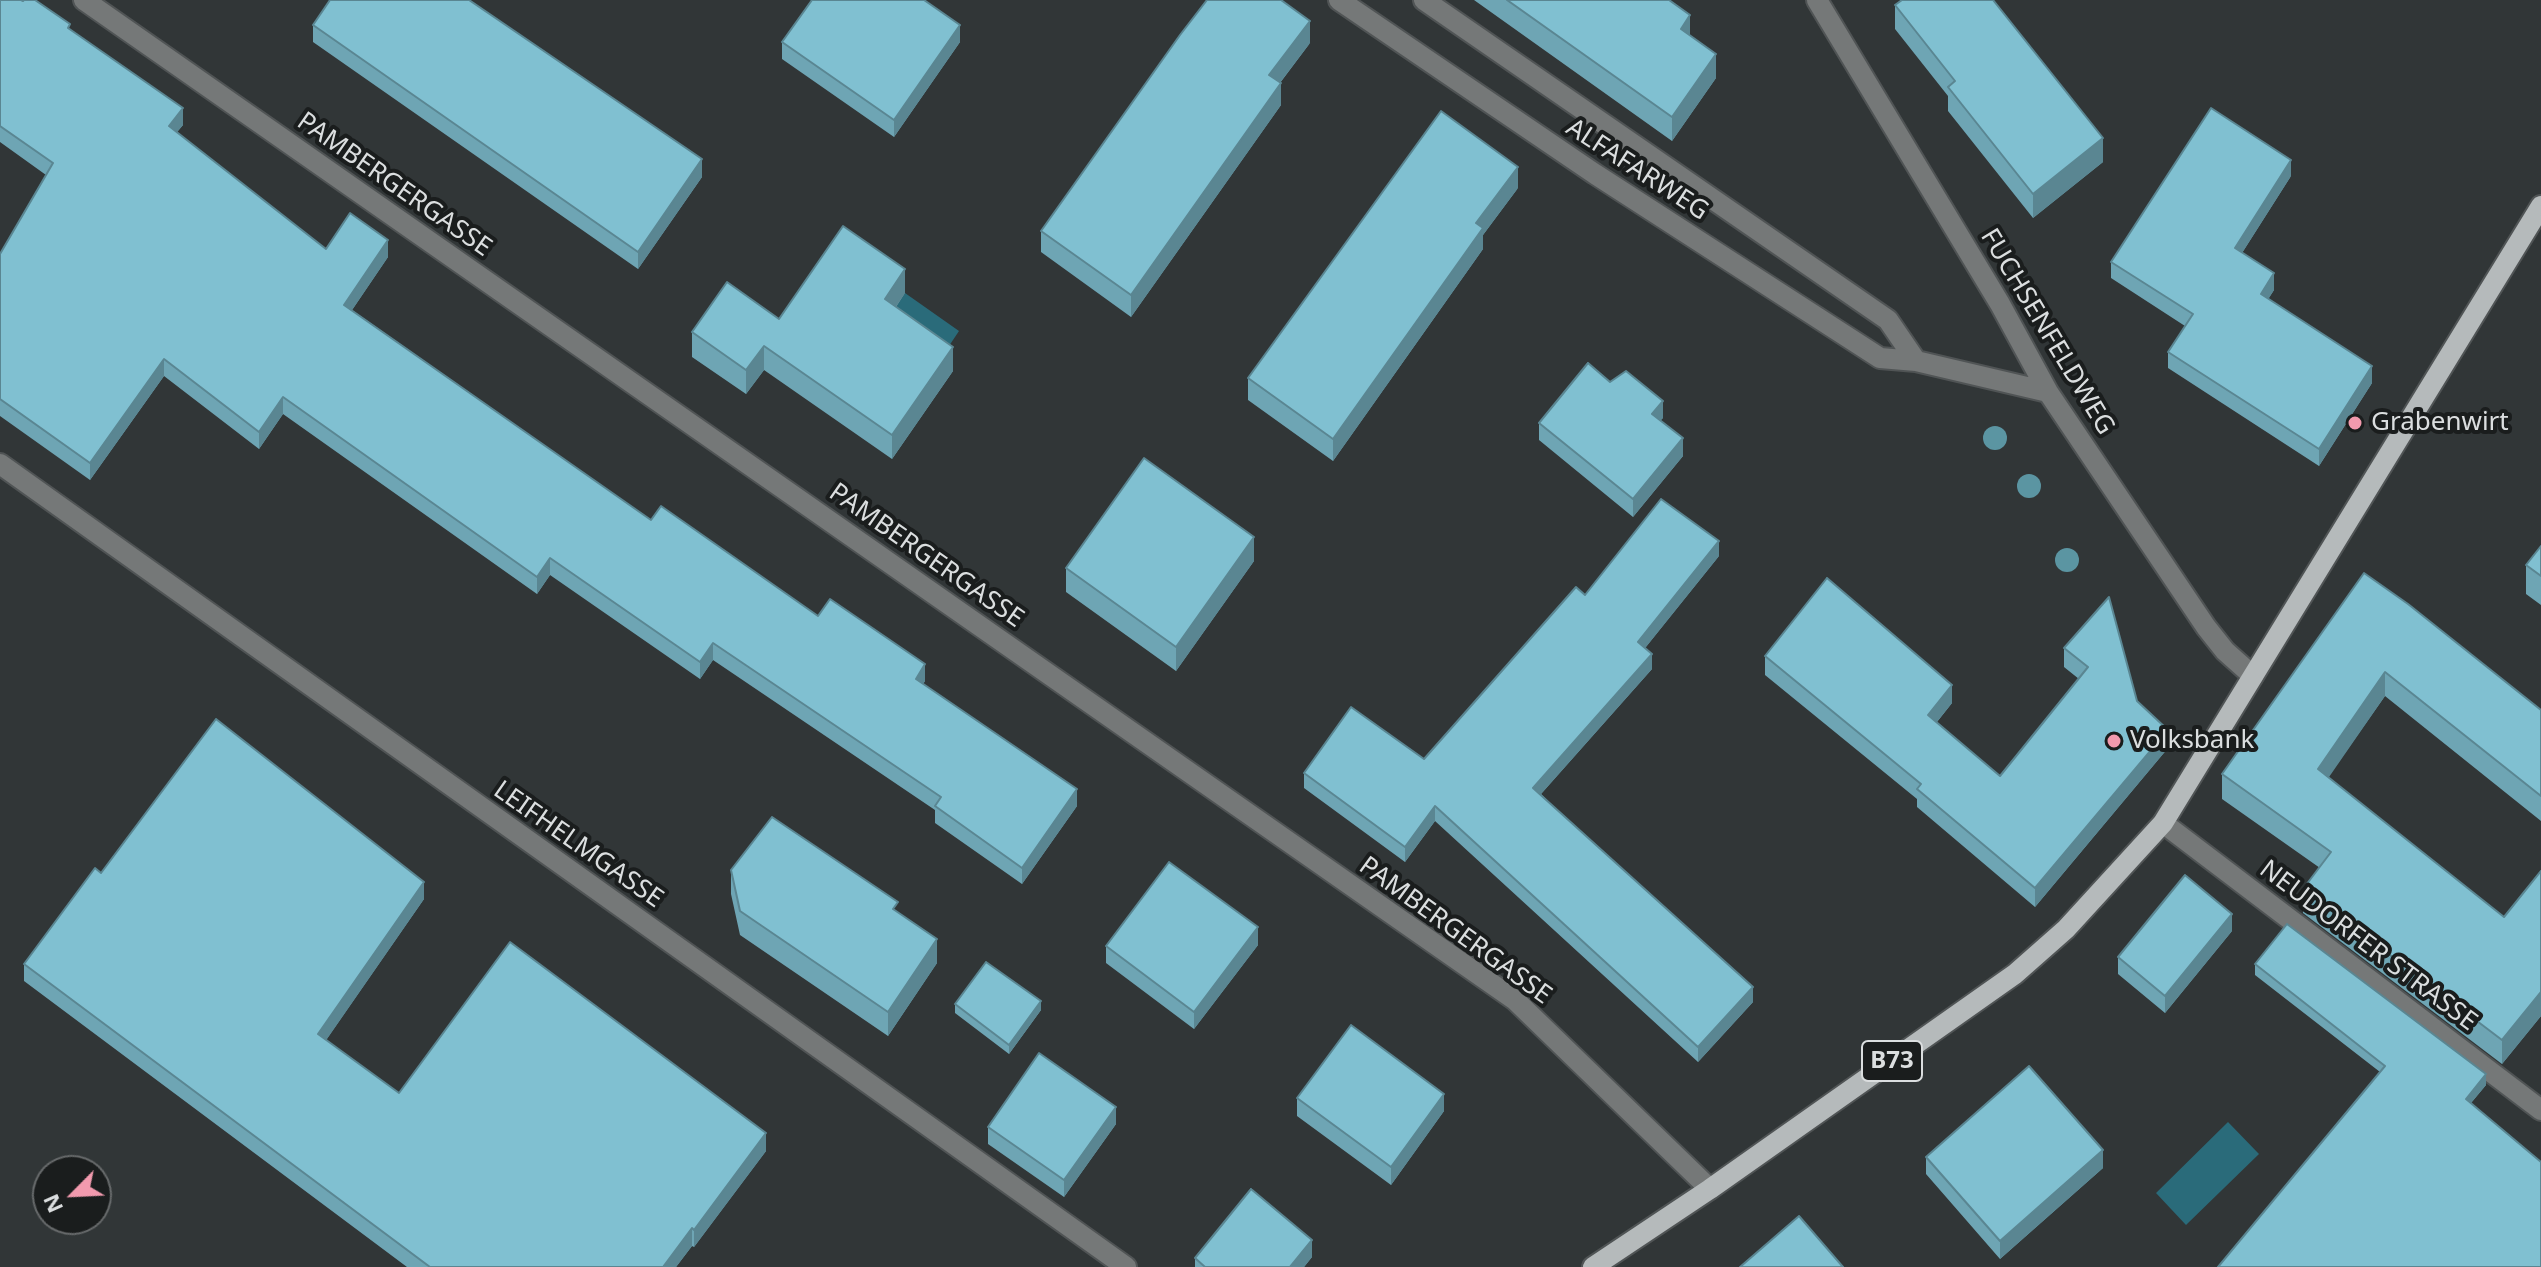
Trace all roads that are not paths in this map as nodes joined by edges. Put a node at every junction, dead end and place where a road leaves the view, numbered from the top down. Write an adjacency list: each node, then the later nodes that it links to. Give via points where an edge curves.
1 (84, 0): 12 (street, PAMBERGERGASSE, via 1515,1000)
2 (1339, 0): 6 (street, ALFAFARWEG, via 1880,358)
3 (1424, 0): 6 (street, ALFAFARWEG, via 1888,320)
4 (1817, 0): 7 (street, FUCHSENFELDWEG)
5 (2541, 206): 9 (main road, B73)
6 (1916, 361): 7 (street, ALFAFARWEG)
7 (2048, 392): 9 (street, FUCHSENFELDWEG, via 2206,627)
8 (0, 464): 13 (street, LEIFHELMGASSE)
9 (2253, 676): 10 (main road, B73)
10 (2163, 823): 11 (street, NEUDORFER STRASSE); 12 (main road, B73, via 2066,929 2015,974)
11 (2541, 1110)
12 (1710, 1189): 14 (main road, B73)
13 (1126, 1267)
14 (1593, 1267)

